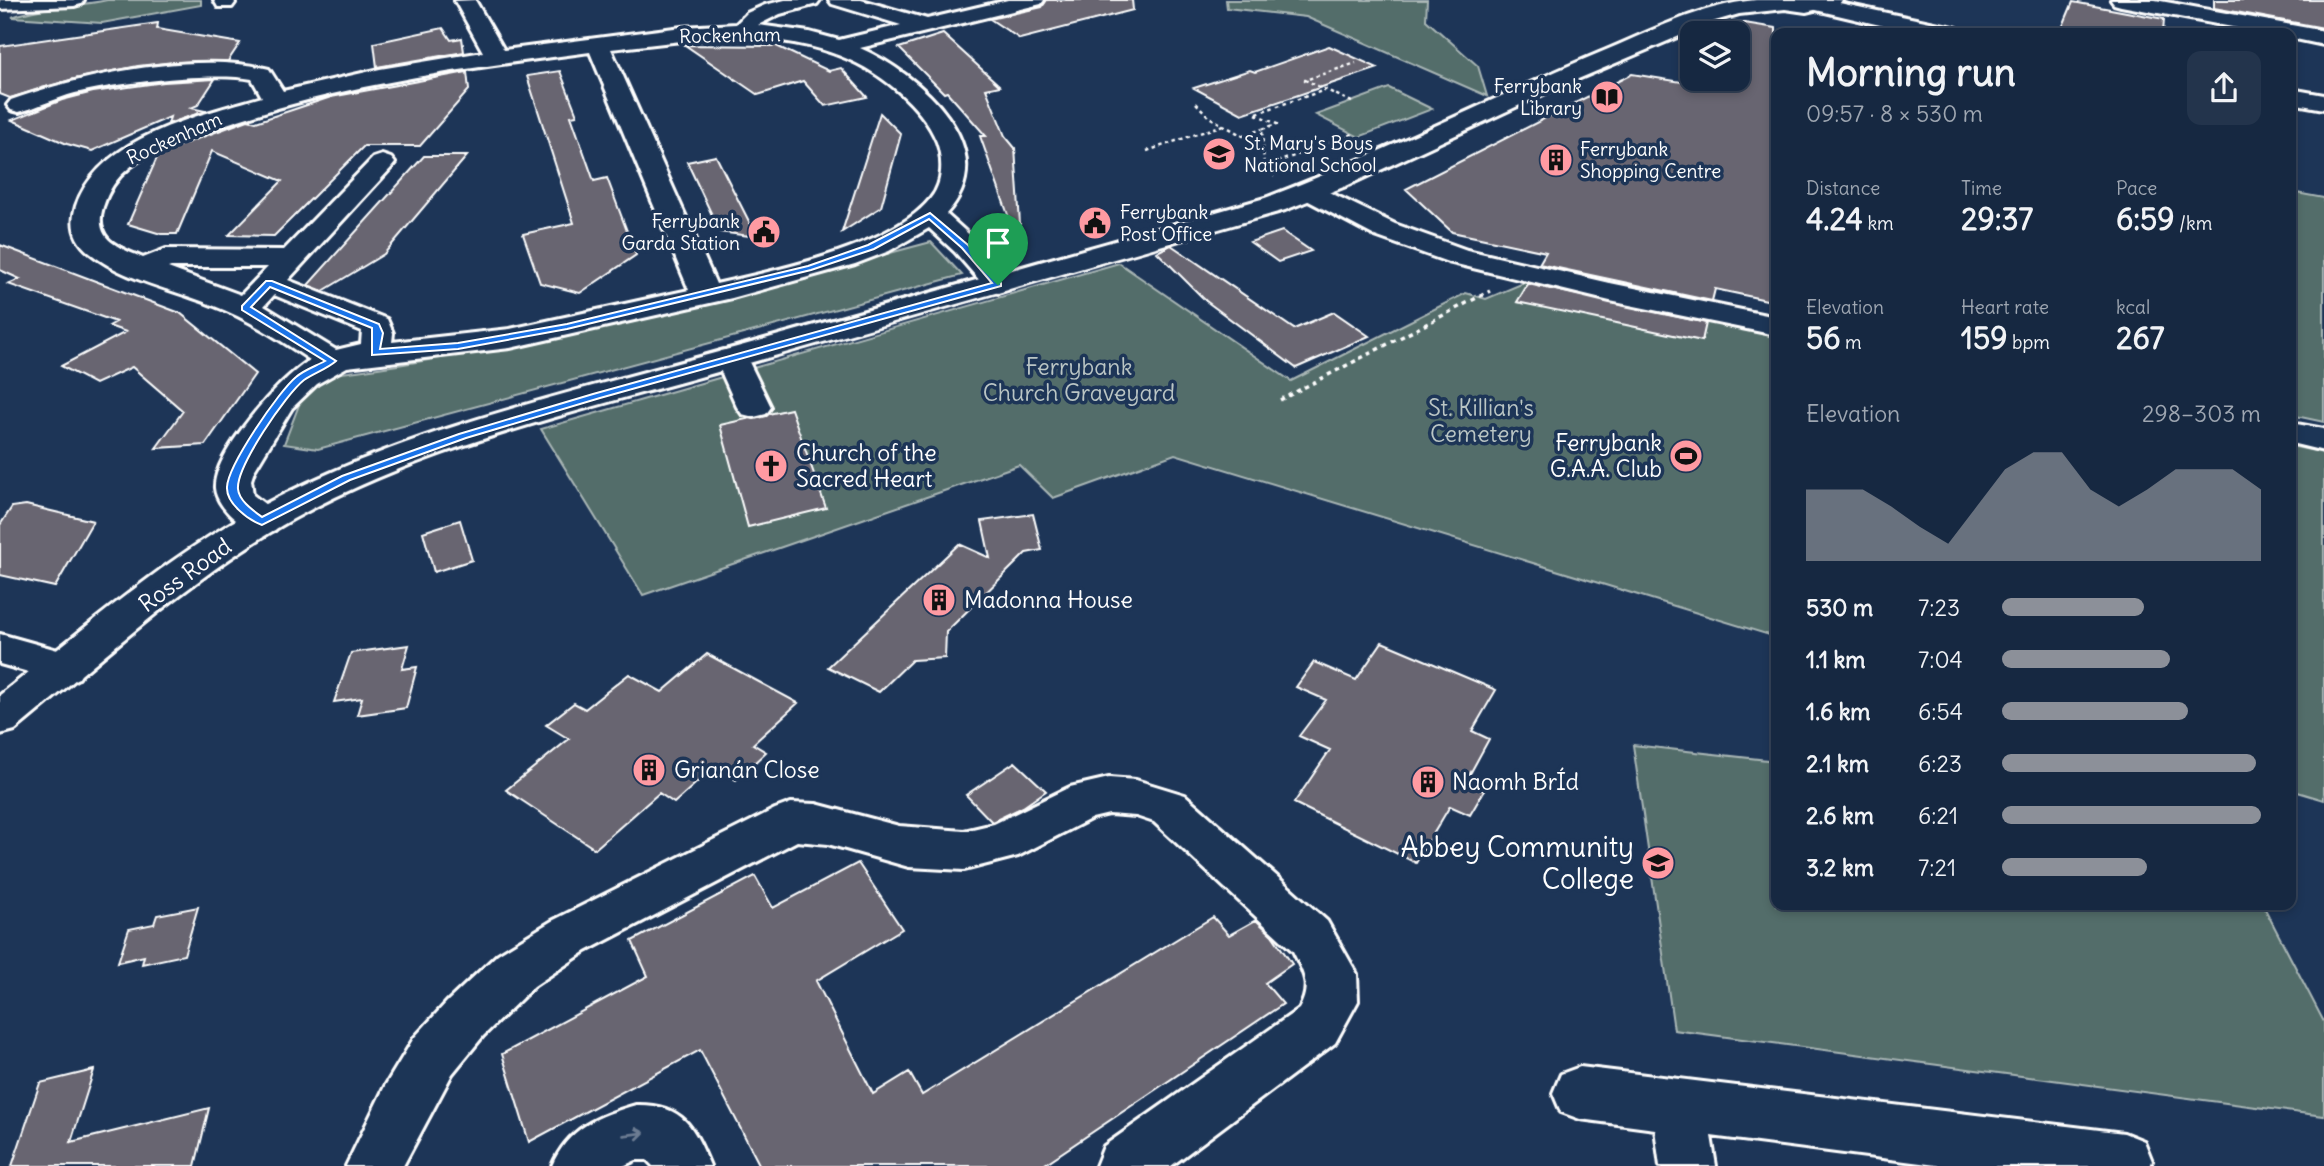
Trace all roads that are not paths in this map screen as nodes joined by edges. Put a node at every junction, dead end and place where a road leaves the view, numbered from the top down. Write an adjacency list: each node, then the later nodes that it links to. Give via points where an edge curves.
1 (74, 0): 10 (street)
2 (810, 0): 16 (street, via 753,19)
3 (839, 0): 13 (street)
4 (1034, 0): 13 (street)
5 (2122, 0): 12 (street)
6 (466, 1): 21 (street)
7 (1773, 2): 8 (street, Ross Road); 9 (street, Ross Road)
8 (1825, 3): 11 (street, Ross Road)
9 (1741, 4): 29 (street, Ross Road, via 1650,38)
10 (6, 6)
11 (1850, 6): 14 (street, Ross Road)
12 (2189, 6): 15 (street)
13 (927, 26): 20 (street)
14 (1906, 28)
15 (2282, 28)
16 (742, 31): 19 (street, Rockenham); 20 (street, Rockenham, via 787,34)
17 (2296, 31): 18 (street)
18 (2324, 38)
19 (598, 45): 21 (street, Rockenham); 35 (street)
20 (837, 47): 30 (street, Rockenham, via 897,78 943,128 956,175)
21 (497, 57): 23 (street, Rockenham, via 364,78)
22 (2296, 97): 24 (street)
23 (275, 98): 25 (street, via 254,71 130,68); 32 (street, Rockenham, via 148,146 106,174 88,212 89,236 110,253)
24 (2324, 102)
25 (19, 105)
26 (2296, 118): 27 (street)
27 (2324, 122)
28 (382, 163): 31 (street)
29 (1305, 193): 34 (street, Ross Road); 37 (street, via 1406,239 1458,256)
30 (930, 215): 34 (street); 35 (street, Rockenham, via 853,254)
31 (291, 260): 32 (street, via 166,258); 33 (street)
32 (144, 268): 36 (street, Rockenham)
33 (269, 283): 36 (street); 38 (street, via 376,326)
34 (998, 285): 39 (street, Ross Road)
35 (706, 295): 38 (street, Rockenham, via 513,337)
36 (246, 308): 40 (street, Rockenham)
37 (1771, 325)
38 (375, 353): 40 (street, Rockenham)
39 (731, 358): 41 (street); 44 (street, Ross Road, via 408,454 346,478)
40 (332, 361): 44 (street, Rockenham, via 287,391 236,471 234,496)
41 (754, 407)
42 (2296, 434): 43 (street)
43 (2324, 440)
44 (262, 521): 46 (street, Ross Road, via 183,574)
45 (0, 649): 46 (street)
46 (64, 667): 47 (street, Ross Road)
47 (0, 718)
48 (1580, 1093): 49 (street)
49 (1679, 1105): 50 (street); 56 (street)
50 (2010, 1156): 51 (street)
51 (2124, 1161)
52 (374, 1166): 55 (street, via 433,1056 516,970 569,936 791,822 821,822 891,844 971,849 997,844 1074,803 1114,796 1145,798 1169,808 1310,936 1332,974 1332,1001 1317,1026)
53 (580, 1166): 54 (street, one-way to 54, via 613,1138 632,1132 665,1138)
54 (682, 1166)
55 (1124, 1166)
56 (1688, 1166)

